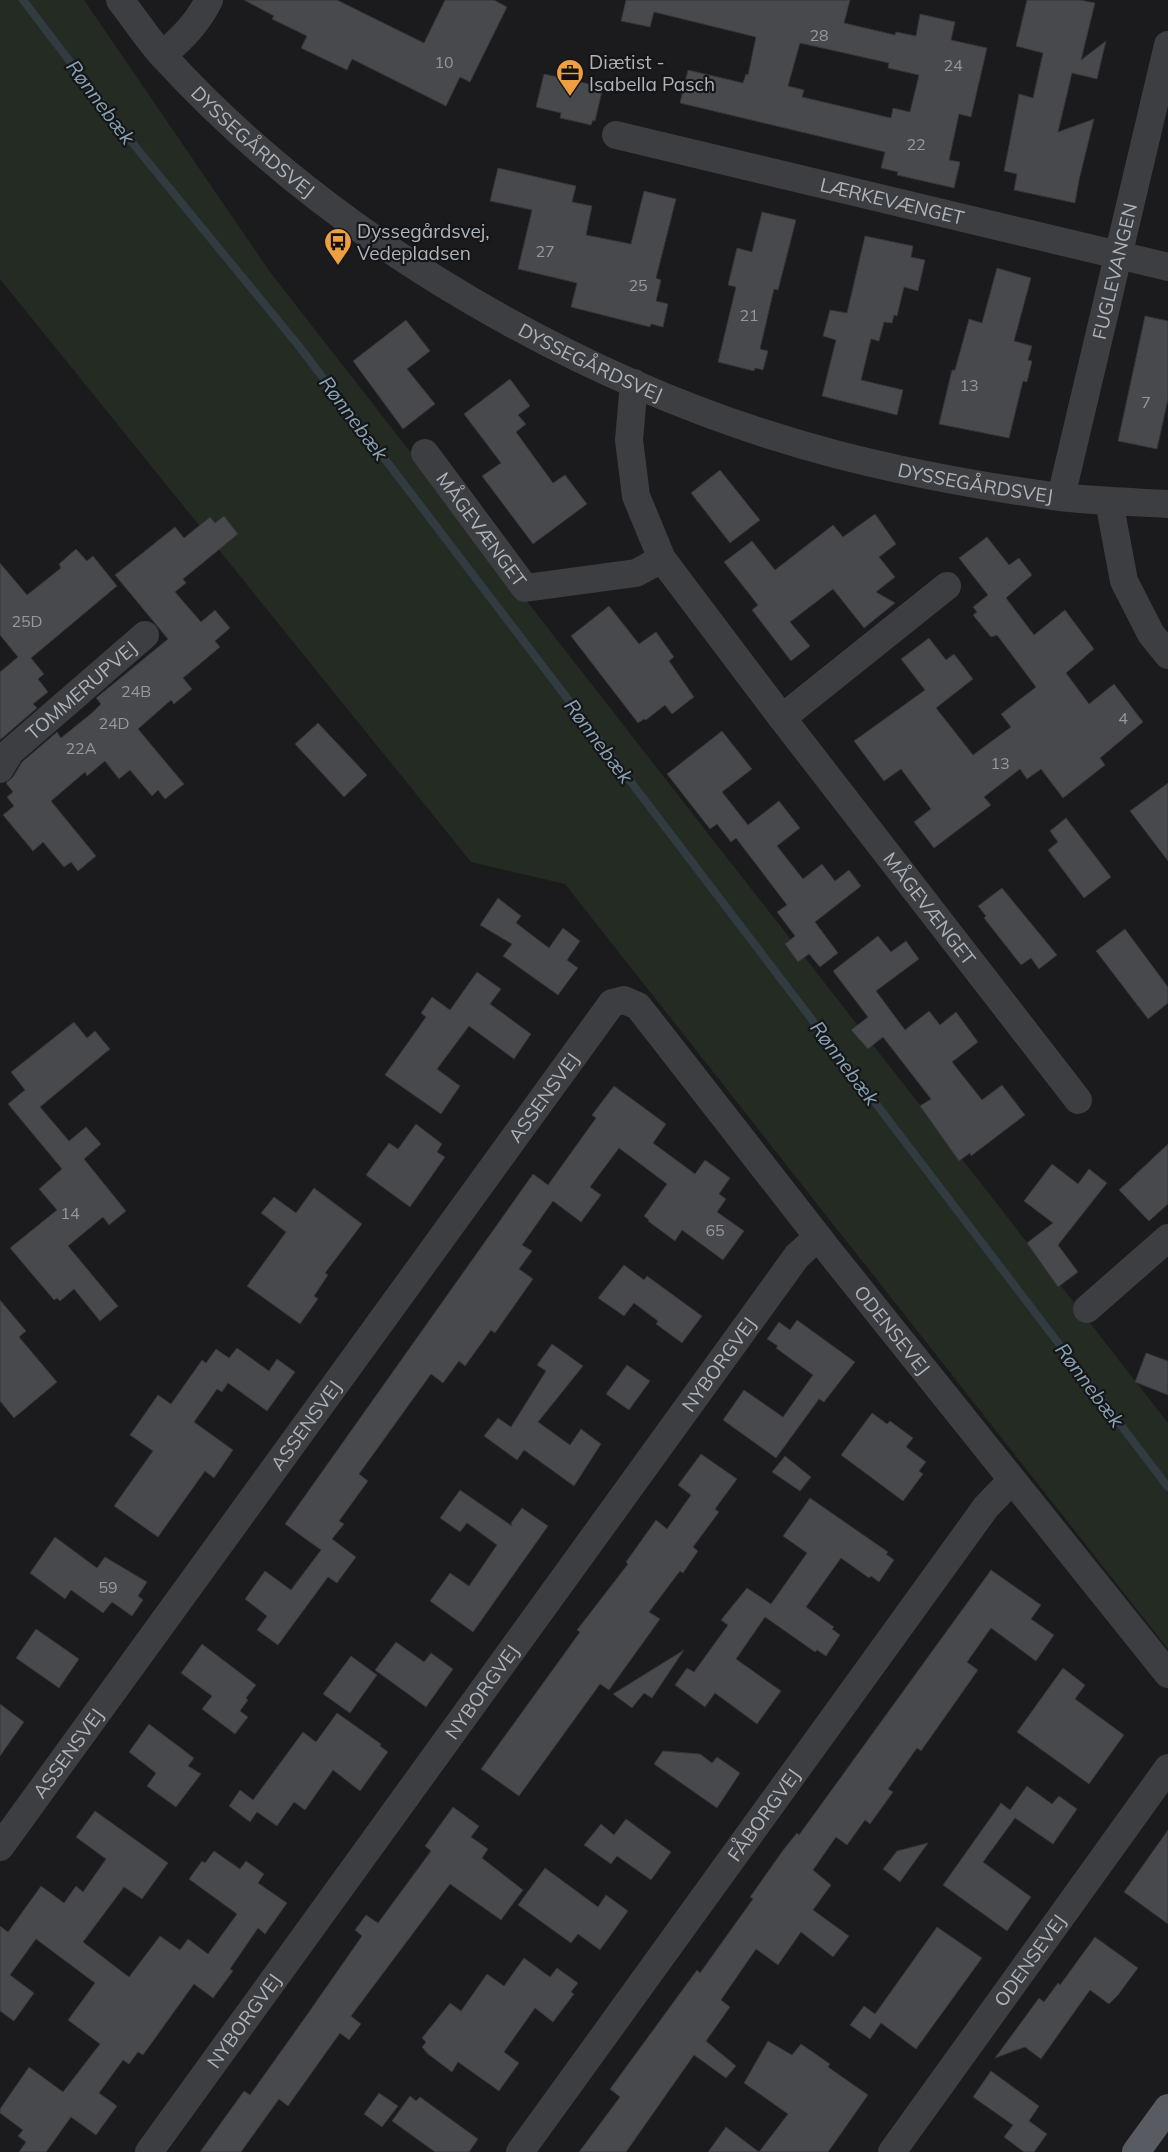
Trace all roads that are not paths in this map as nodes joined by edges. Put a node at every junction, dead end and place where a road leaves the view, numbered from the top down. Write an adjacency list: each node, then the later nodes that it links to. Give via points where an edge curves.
1 (120, 0): 4 (street, DYSSEGÅRDSVEJ)
2 (208, 0): 4 (street, via 199,20 186,36)
3 (1168, 45): 6 (street, FUGLEVANGEN)
4 (163, 55): 8 (street, DYSSEGÅRDSVEJ, via 266,157 320,200 454,291 524,330)
5 (616, 135): 6 (street, LÆRKEVÆNGET)
6 (1118, 255): 7 (street, LÆRKEVÆNGET); 10 (street, FUGLEVANGEN)
7 (1168, 267)
8 (634, 383): 10 (street, DYSSEGÅRDSVEJ, via 737,423 835,454 940,477); 13 (street, MÅGEVÆNGET, via 629,440 636,496)
9 (425, 453): 13 (street, MÅGEVÆNGET, via 525,588 636,573)
10 (1061, 497): 11 (street, DYSSEGÅRDSVEJ)
11 (1109, 500): 12 (street, DYSSEGÅRDSVEJ); 16 (street, via 1124,581 1151,634)
12 (1168, 504)
13 (662, 559): 17 (street, MÅGEVÆNGET)
14 (947, 586): 17 (street)
15 (145, 635): 18 (street, TOMMERUPVEJ, via 10,752)
16 (1168, 656)
17 (782, 718): 20 (street, MÅGEVÆNGET)
18 (0, 769)
19 (612, 1003): 21 (street, ODENSEVEJ, via 624,1000 638,1006); 27 (street, ASSENSVEJ)
20 (1078, 1100)
21 (818, 1238): 24 (street, ODENSEVEJ); 29 (street, NYBORGVEJ, via 797,1256)
22 (1168, 1238): 23 (street)
23 (1087, 1309)
24 (1011, 1481): 25 (street, ODENSEVEJ); 30 (street, FÅBORGVEJ, via 986,1507)
25 (1168, 1674)
26 (1168, 1768): 31 (street, ODENSEVEJ)
27 (0, 1848)
28 (1168, 2108): 32 (main road)
29 (149, 2152)
30 (520, 2152)
31 (892, 2152)
32 (1136, 2152)

